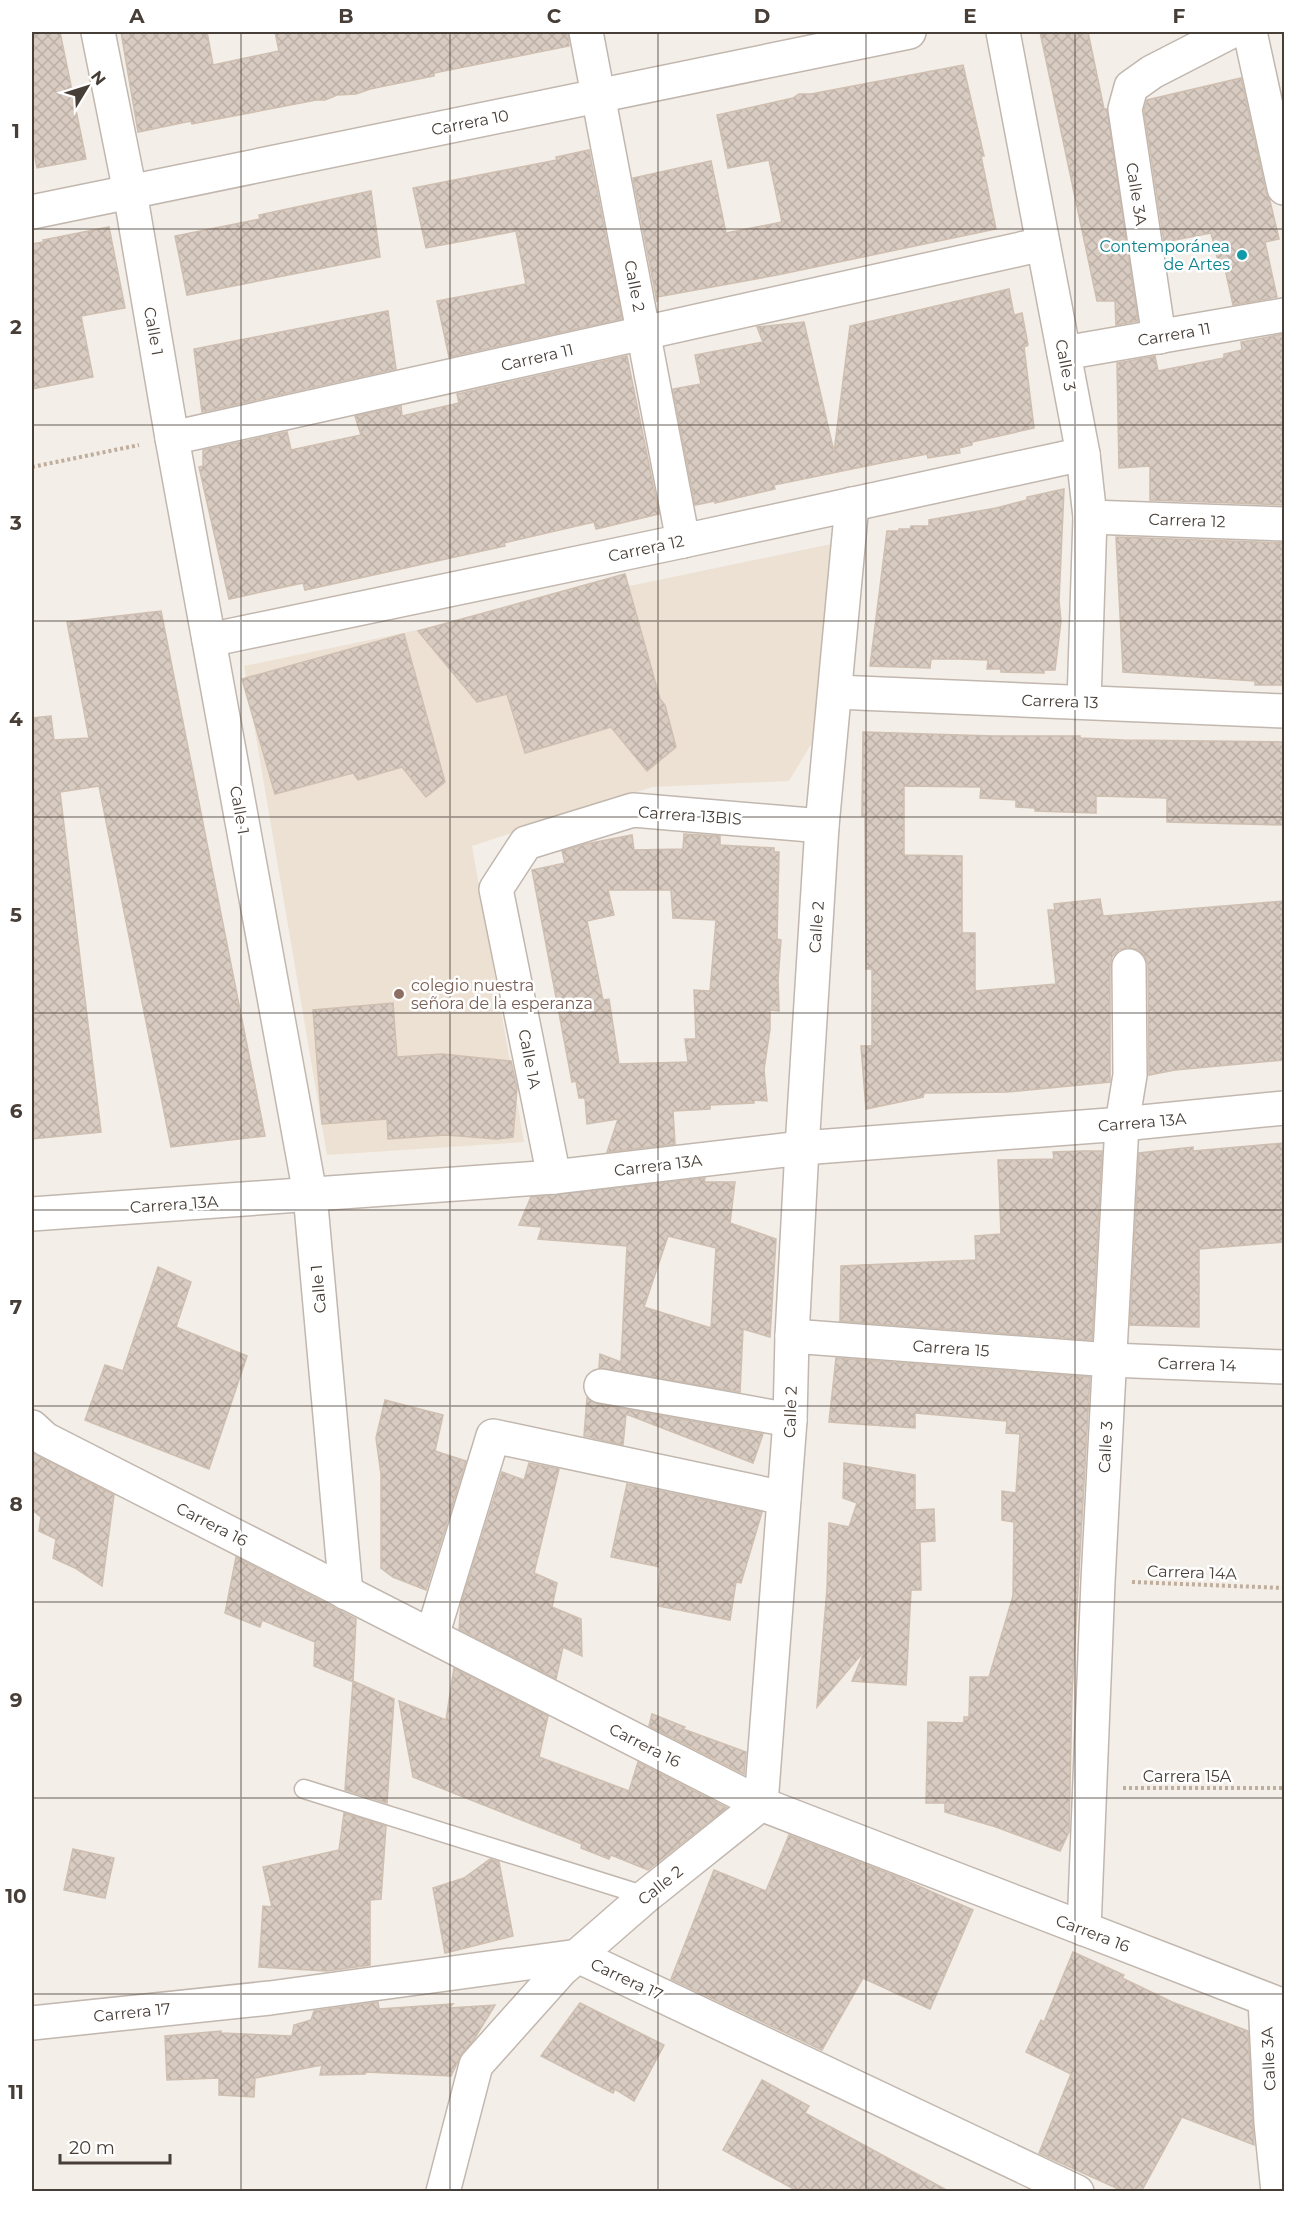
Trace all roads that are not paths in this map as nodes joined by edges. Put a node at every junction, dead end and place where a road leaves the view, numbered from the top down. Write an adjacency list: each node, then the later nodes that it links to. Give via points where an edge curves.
1 (98, 32): 9 (street, Calle 1)
2 (586, 32): 7 (street, Calle 2)
3 (909, 32): 7 (street, Carrera 10)
4 (1003, 32): 11 (street, Calle 3)
5 (1230, 32): 14 (street, Calle 3A, via 1131,87 1125,109)
6 (1250, 32): 8 (street)
7 (599, 96): 9 (street, Carrera 10); 13 (street, Calle 2)
8 (1283, 174)
9 (130, 192): 10 (street, Carrera 10); 16 (street, Calle 1)
10 (32, 212)
11 (1043, 244): 13 (street, Carrera 11); 15 (street, Calle 3)
12 (1284, 315): 14 (street, Carrera 11)
13 (644, 333): 16 (street, Carrera 11); 21 (street, Calle 2)
14 (1159, 337): 15 (street, Carrera 11)
15 (1064, 353): 17 (street, Calle 3)
16 (172, 438): 22 (street, Calle 1)
17 (1083, 454): 18 (street, Carrera 12); 19 (street, Calle 3)
18 (852, 504): 21 (street, Carrera 12); 23 (street, Calle 2)
19 (1090, 517): 20 (street, Carrera 12); 24 (street, Calle 3)
20 (1284, 524)
21 (683, 541): 22 (street, Carrera 12)
22 (209, 640): 33 (street, Calle 1)
23 (835, 692): 24 (street, Carrera 13); 26 (street, Calle 2)
24 (1084, 702): 25 (street, Carrera 13)
25 (1284, 711)
26 (822, 826): 27 (street, Carrera 13BIS, via 633,810); 31 (street, Calle 2)
27 (526, 843): 32 (street, Calle 1A, via 496,889)
28 (1129, 966): 30 (street, Calle 3, via 1130,1075)
29 (1284, 1108): 30 (street, Carrera 13A)
30 (1122, 1124): 31 (street, Carrera 13A); 36 (street, Calle 3)
31 (802, 1148): 32 (street, Carrera 13A); 35 (street, Calle 2)
32 (554, 1177): 33 (street, Carrera 13A)
33 (310, 1194): 34 (street, Carrera 13A); 42 (street, Calle 1)
34 (32, 1214)
35 (792, 1336): 36 (street, Carrera 15); 39 (street, Calle 2)
36 (1110, 1360): 37 (street, Carrera 14); 47 (street, Calle 3)
37 (1284, 1367)
38 (601, 1386): 39 (street)
39 (790, 1420): 41 (street, Calle 2)
40 (32, 1427): 42 (street, Carrera 16, via 45,1438)
41 (784, 1497): 43 (street, via 493,1436); 45 (street, Calle 2)
42 (346, 1593): 43 (street, Carrera 16)
43 (432, 1636): 45 (street, Carrera 16)
44 (304, 1789): 46 (lane)
45 (761, 1804): 46 (street, Calle 2); 47 (street, Carrera 16)
46 (646, 1896): 48 (street, Calle 2)
47 (1084, 1929): 49 (street, Carrera 16)
48 (578, 1956): 50 (street, Carrera 17, via 270,1998); 52 (street, Calle 2, via 476,2065); 53 (street, Carrera 17)
49 (1275, 2003): 51 (street, Calle 3A)
50 (32, 2023)
51 (1278, 2127): 54 (street, Calle 3A)
52 (443, 2192)
53 (1077, 2192)
54 (1278, 2192)

